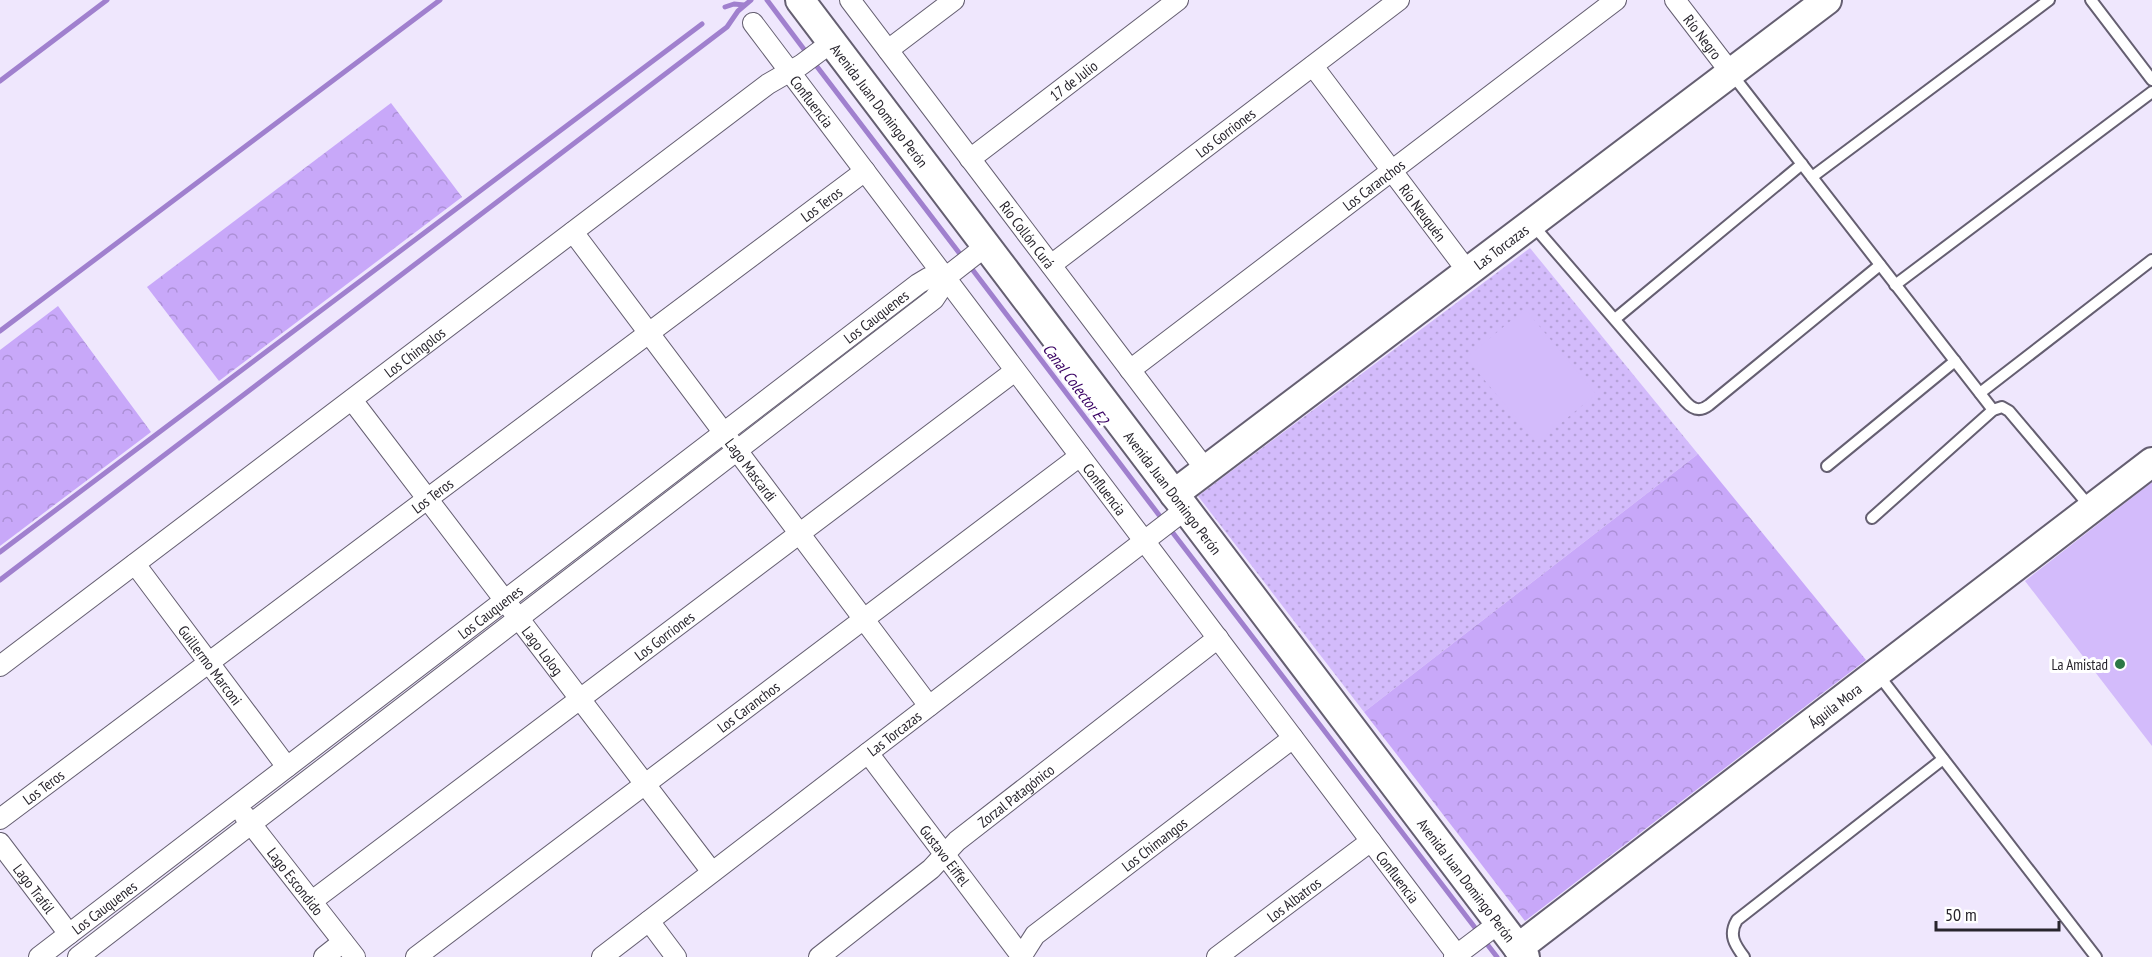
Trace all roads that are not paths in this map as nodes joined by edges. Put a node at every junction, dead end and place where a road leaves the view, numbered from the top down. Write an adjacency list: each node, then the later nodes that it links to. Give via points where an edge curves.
1 (800, 0): 12 (street, Avenida Juan Domingo Perón)
2 (850, 0): 13 (street, Río Collón Curá)
3 (954, 0): 13 (street)
4 (1178, 0): 19 (street, 17 de Julio)
5 (1399, 0): 14 (street, Los Gorriones)
6 (1616, 0): 22 (street, Los Caranchos)
7 (1675, 0): 16 (street, Río Negro)
8 (1827, 0): 16 (street, Las Torcazas)
9 (2049, 0): 23 (lane)
10 (2091, 0): 17 (lane)
11 (753, 23): 15 (street, Confluencia)
12 (832, 42): 15 (street, Los Chingolos); 26 (street, Avenida Juan Domingo Perón)
13 (888, 51): 19 (street, Río Collón Curá)
14 (1313, 66): 22 (street, Río Neuquén); 28 (street, Los Gorriones)
15 (789, 72): 21 (street, Confluencia); 25 (street, Los Chingolos)
16 (1731, 73): 20 (lane); 24 (street, Las Torcazas)
17 (2152, 80)
18 (2152, 92): 32 (lane)
19 (970, 159): 28 (street, Río Collón Curá)
20 (1802, 164): 23 (lane); 33 (lane)
21 (865, 171): 31 (street, Confluencia); 34 (street, Los Teros)
22 (1392, 171): 30 (street, Río Neuquén); 36 (street, Los Caranchos)
23 (1812, 177): 29 (lane)
24 (1532, 223): 30 (street, Las Torcazas); 33 (lane)
25 (573, 232): 34 (street, Lago Mascardi); 39 (street, Los Chingolos)
26 (986, 246): 31 (street, Los Cauquenes); 48 (street, Avenida Juan Domingo Perón)
27 (2152, 260): 38 (lane)
28 (1051, 265): 36 (street, Río Collón Curá)
29 (1880, 265): 32 (lane); 33 (lane, via 1700,410 1688,405)
30 (1468, 272): 46 (street, Las Torcazas)
31 (945, 278): 37 (street, Confluencia); 41 (street, Los Cauquenes, via 928,278 918,284); 42 (street, Los Cauquenes, via 934,299)
32 (1895, 285): 35 (lane)
33 (1614, 319)
34 (649, 333): 41 (street, Lago Mascardi); 47 (street, Los Teros)
35 (1955, 361): 38 (lane); 45 (lane)
36 (1130, 370): 46 (street, Río Collón Curá)
37 (1016, 371): 43 (street, Confluencia); 51 (street, Los Gorriones)
38 (1980, 393): 40 (lane)
39 (352, 399): 47 (street, Lago Lolog); 53 (street, Los Chingolos)
40 (1994, 410): 49 (lane, via 2002,406 2009,411); 50 (lane)
41 (724, 432): 42 (street, Lago Mascardi); 54 (street, Los Cauquenes)
42 (737, 450): 51 (street, Lago Mascardi); 55 (street, Los Cauquenes)
43 (1080, 456): 52 (street, Confluencia); 56 (street, Los Caranchos)
44 (2152, 462): 49 (street, Águila Mora)
45 (1827, 466)
46 (1206, 470): 48 (street, Las Torcazas)
47 (427, 499): 54 (street, Lago Lolog); 58 (street, Los Teros)
48 (1180, 501): 52 (street, Las Torcazas); 77 (street, Avenida Juan Domingo Perón)
49 (2091, 508): 60 (street, Águila Mora)
50 (1872, 519)
51 (800, 533): 56 (street, Lago Mascardi); 61 (street, Los Gorriones)
52 (1144, 541): 57 (street, Confluencia); 62 (street, Las Torcazas)
53 (135, 564): 58 (street, Guillermo Marconi); 59 (street, Los Chingolos)
54 (505, 600): 55 (street, Lago Lolog); 66 (street, Los Cauquenes)
55 (519, 618): 61 (street, Lago Lolog); 70 (street, Los Cauquenes)
56 (864, 619): 62 (street, Lago Mascardi); 67 (street, Los Caranchos)
57 (1218, 638): 63 (street, Confluencia); 73 (street, Zorzal Patagónico)
58 (208, 662): 66 (street, Guillermo Marconi); 69 (street, Los Teros)
59 (0, 666)
60 (1877, 673): 65 (lane); 80 (street, Águila Mora)
61 (580, 699): 67 (street, Lago Lolog); 75 (street, Los Gorriones)
62 (929, 706): 64 (street, Las Torcazas)
63 (1293, 738): 71 (street, Confluencia); 89 (street, Los Chimangos, via 1035,936)
64 (868, 753): 73 (street, Gustavo Eiffel); 74 (street, Las Torcazas)
65 (1943, 759): 91 (lane, via 1737,920 1732,938); 92 (lane)
66 (287, 767): 68 (street, Los Cauquenes)
67 (645, 784): 74 (street, Lago Lolog); 85 (street, Los Caranchos)
68 (237, 805): 70 (street, Lago Escondido); 78 (street, Los Cauquenes)
69 (0, 819)
70 (252, 824): 75 (street, Lago Escondido); 83 (street, Los Cauquenes)
71 (1371, 841): 81 (street, Confluencia); 90 (street, Los Albatros)
72 (0, 843): 78 (street, Lago Trafúl)
73 (944, 854): 88 (street, Zorzal Patagónico, via 931,869); 89 (street, Gustavo Eiffel)
74 (712, 872): 76 (street, Las Torcazas)
75 (312, 901): 79 (street, Lago Escondido)
76 (649, 921): 86 (street, Las Torcazas); 87 (street)
77 (1499, 922): 80 (street, Avenida Juan Domingo Perón); 81 (street)
78 (69, 934): 82 (street, Los Cauquenes)
79 (349, 950): 84 (street)
80 (1522, 953)
81 (1455, 956)
82 (39, 957)
83 (78, 957)
84 (324, 957)
85 (416, 957)
86 (602, 957)
87 (676, 957)
88 (819, 957)
89 (1021, 957)
90 (1217, 957)
91 (1744, 957)
92 (2096, 957)

